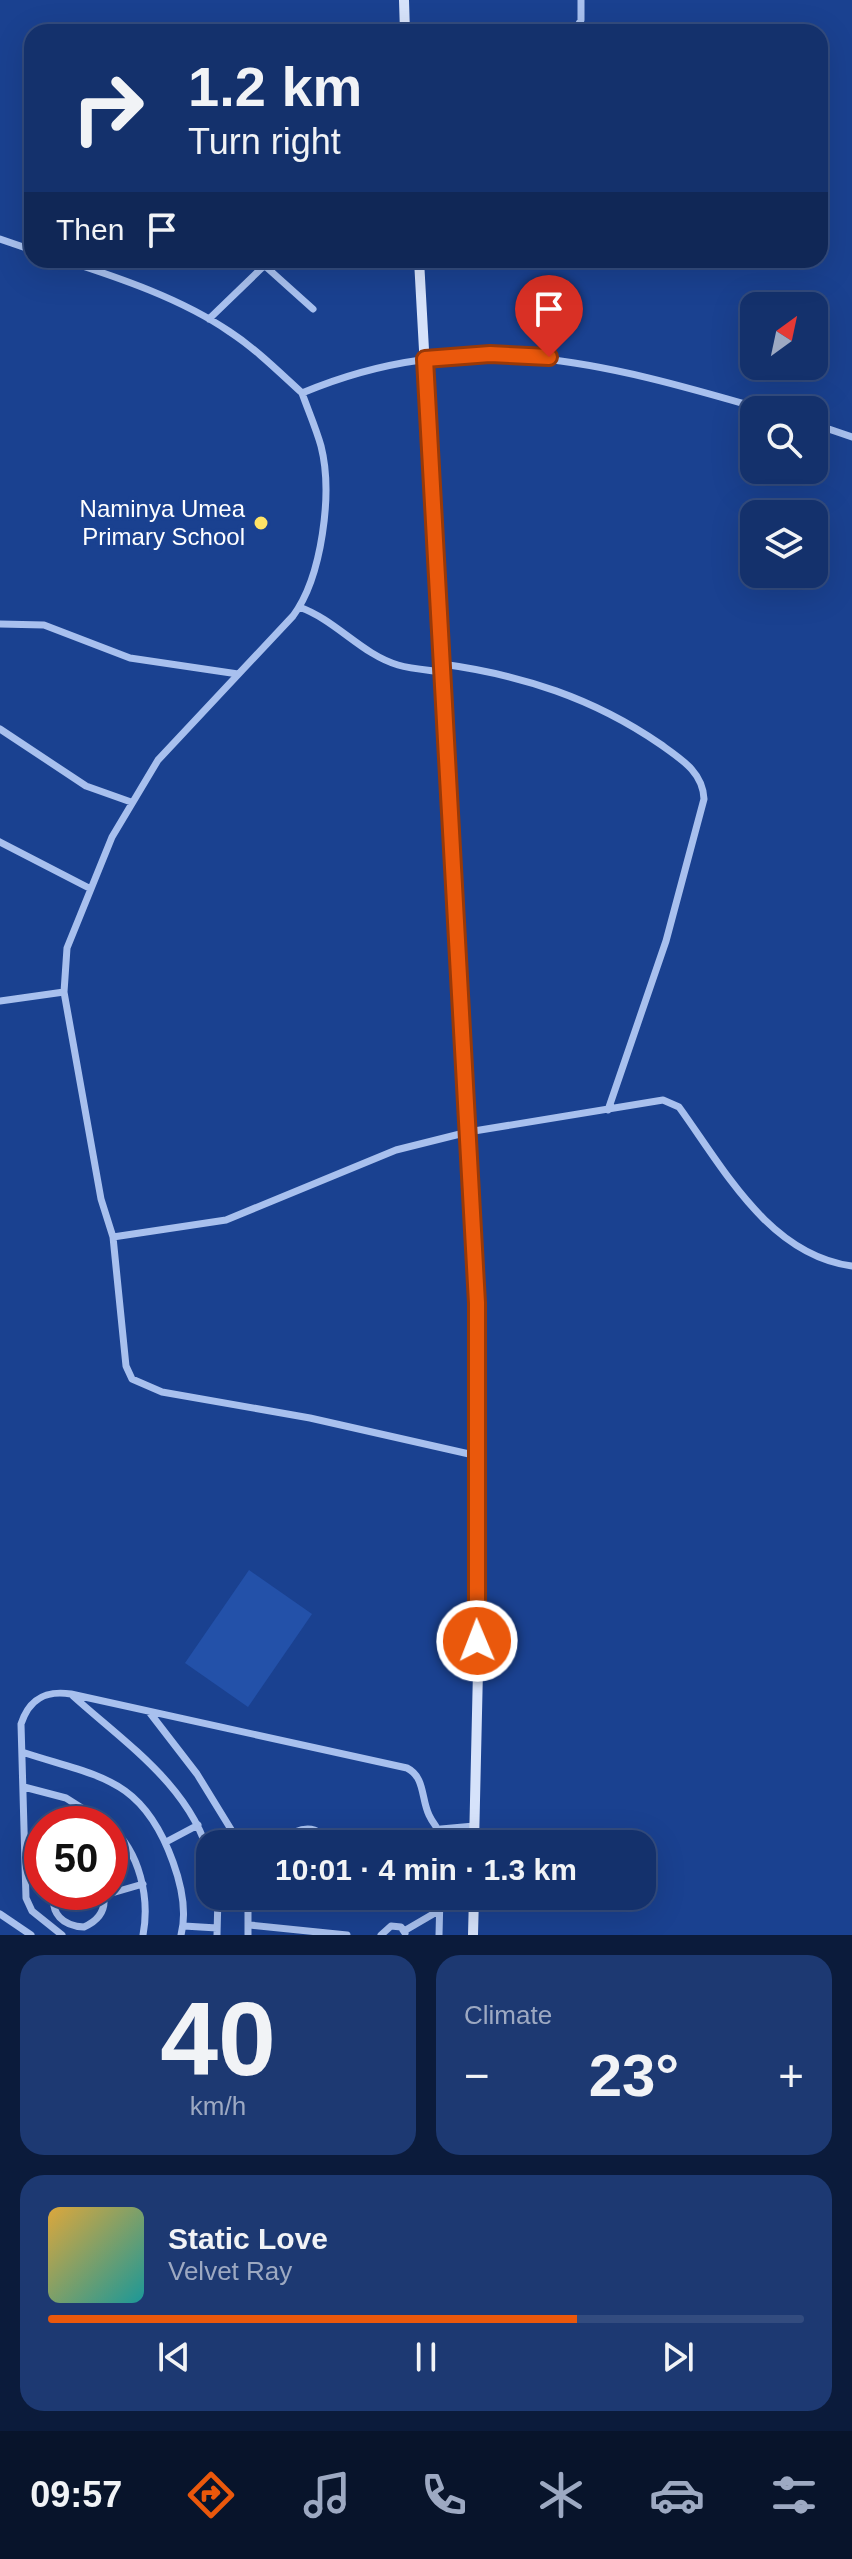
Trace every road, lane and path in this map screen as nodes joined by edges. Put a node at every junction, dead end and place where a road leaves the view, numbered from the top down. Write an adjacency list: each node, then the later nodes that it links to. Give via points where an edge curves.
1 (404, 0): 3 (main road)
2 (581, 0): 4 (street)
3 (405, 24)
4 (579, 24)
5 (0, 239): 6 (street)
6 (24, 247)
7 (86, 268): 12 (street)
8 (261, 268): 12 (street)
9 (273, 268): 11 (street)
10 (419, 268): 13 (main road)
11 (313, 309)
12 (209, 319): 14 (street, via 252,348)
13 (425, 359): 14 (street, via 338,378); 15 (street, via 549,357); 20 (main road)
14 (302, 393): 18 (street, via 321,446 325,495 317,561)
15 (740, 402)
16 (828, 429): 17 (street)
17 (852, 437)
18 (299, 607): 20 (street, via 398,665); 21 (street)
19 (0, 624): 21 (street, via 44,625 130,658)
20 (442, 668): 28 (street, via 491,670 589,703 670,751 704,786 666,941); 29 (main road)
21 (238, 674): 23 (street, via 177,738)
22 (0, 729): 23 (street, via 86,786)
23 (131, 802): 25 (street)
24 (0, 842): 25 (street)
25 (89, 888): 26 (street, via 67,948)
26 (64, 992): 27 (street); 30 (street, via 101,1199)
27 (0, 1001)
28 (608, 1110): 29 (street); 31 (street, via 663,1100 674,1103 746,1201 773,1226 805,1253)
29 (468, 1132): 30 (street, via 396,1150 226,1220); 32 (main road)
30 (113, 1237): 32 (street, via 126,1366 140,1384)
31 (852, 1266)
32 (478, 1456): 39 (main road)
33 (71, 1694): 34 (street); 35 (street, via 48,1693 31,1703 21,1724); 38 (street, via 173,1787)
34 (150, 1713): 40 (street, via 407,1768 419,1779 429,1814); 42 (street)
35 (22, 1752): 36 (street); 44 (street, via 83,1768 122,1789 147,1811)
36 (24, 1787): 37 (street); 60 (street, via 27,1902)
37 (79, 1806)
38 (198, 1825): 41 (street); 44 (street)
39 (474, 1826): 40 (street); 43 (main road)
40 (441, 1829)
41 (200, 1830)
42 (232, 1830)
43 (474, 1830)
44 (166, 1842): 57 (street, via 182,1897)
45 (128, 1851): 46 (street)
46 (143, 1884): 47 (street); 63 (street)
47 (128, 1888)
48 (56, 1910): 55 (street)
49 (102, 1910): 55 (street, via 94,1923)
50 (218, 1910): 58 (street)
51 (249, 1910): 56 (street)
52 (440, 1910): 61 (street); 68 (street)
53 (474, 1910): 69 (main road)
54 (0, 1914): 62 (street)
55 (64, 1923): 60 (street)
56 (250, 1925): 59 (street); 65 (street)
57 (184, 1926): 58 (street); 64 (street)
58 (217, 1932)
59 (275, 1932): 66 (street)
60 (60, 1933)
61 (405, 1933): 67 (street, via 391,1926)
62 (31, 1935)
63 (143, 1935)
64 (181, 1935)
65 (248, 1935)
66 (347, 1935)
67 (381, 1935)
68 (439, 1935)
69 (473, 1935)

